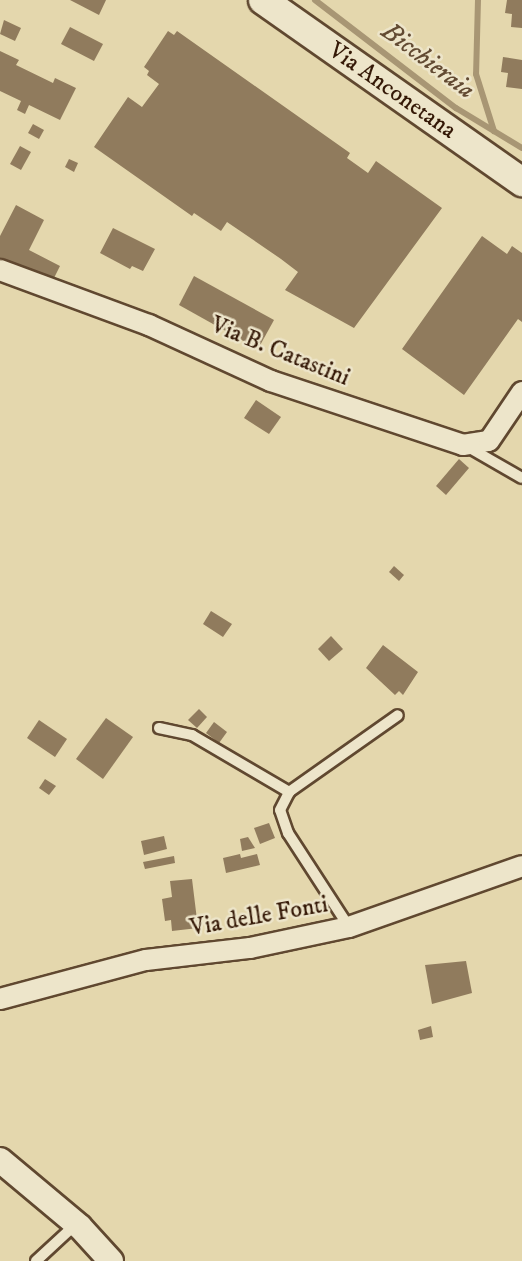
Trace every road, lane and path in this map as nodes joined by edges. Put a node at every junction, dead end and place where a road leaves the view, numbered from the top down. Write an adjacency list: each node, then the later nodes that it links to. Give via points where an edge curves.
1 (263, 0): 2 (main road, Via Anconetana)
2 (522, 182)
3 (0, 270): 5 (street, Via B. Catastini, via 148,325 271,381)
4 (522, 392): 5 (street, via 489,441)
5 (464, 445): 6 (lane)
6 (522, 478)
7 (398, 715): 9 (lane)
8 (159, 728): 9 (lane, via 192,735)
9 (289, 792): 11 (lane, via 280,810 288,833)
10 (522, 866): 11 (street, Via delle Fonti)
11 (349, 927): 12 (street, Via delle Fonti, via 250,948 146,960)
12 (0, 999)
13 (0, 1160): 14 (street)
14 (76, 1224): 15 (lane); 16 (street)
15 (36, 1261)
16 (111, 1261)

